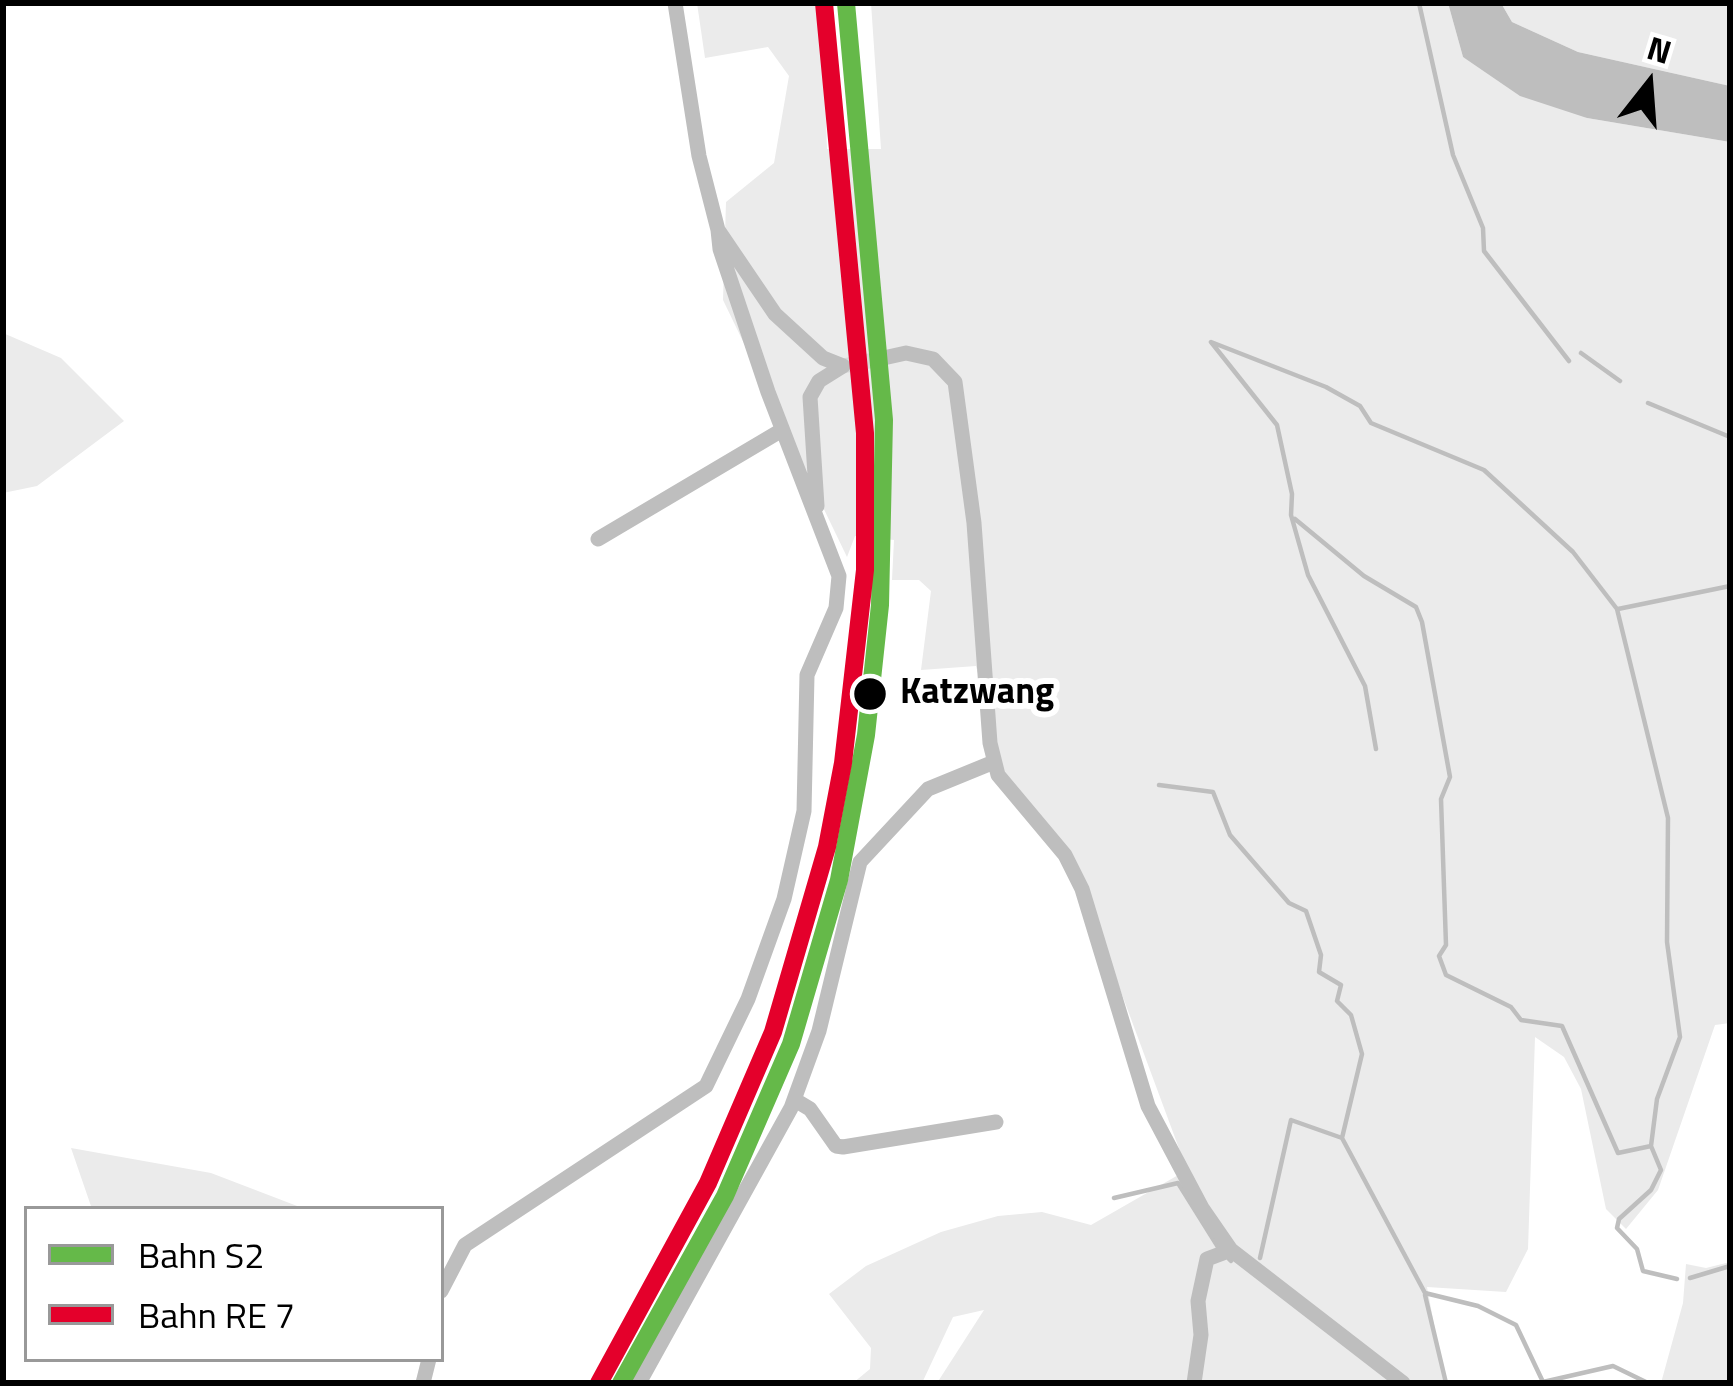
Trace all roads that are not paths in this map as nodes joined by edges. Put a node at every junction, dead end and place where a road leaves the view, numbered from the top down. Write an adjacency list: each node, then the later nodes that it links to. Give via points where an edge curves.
1 (675, 3): 2 (street)
2 (718, 230): 4 (street); 5 (street, via 775,314 843,366 810,397)
3 (879, 359): 7 (street, via 933,359 955,382)
4 (782, 430): 5 (street); 6 (street)
5 (817, 509): 11 (street, via 839,596 807,675 804,811 748,999 706,1086 465,1245)
6 (598, 539)
7 (994, 762): 8 (street, via 928,789 860,862); 10 (street, via 1005,789 1065,855 1082,889 1148,1106)
8 (795, 1100): 9 (street, via 843,1147); 12 (street)
9 (996, 1122)
10 (1232, 1250): 13 (street, via 1207,1259); 14 (street)
11 (444, 1286)
12 (639, 1383)
13 (1194, 1383)
14 (1403, 1383)

